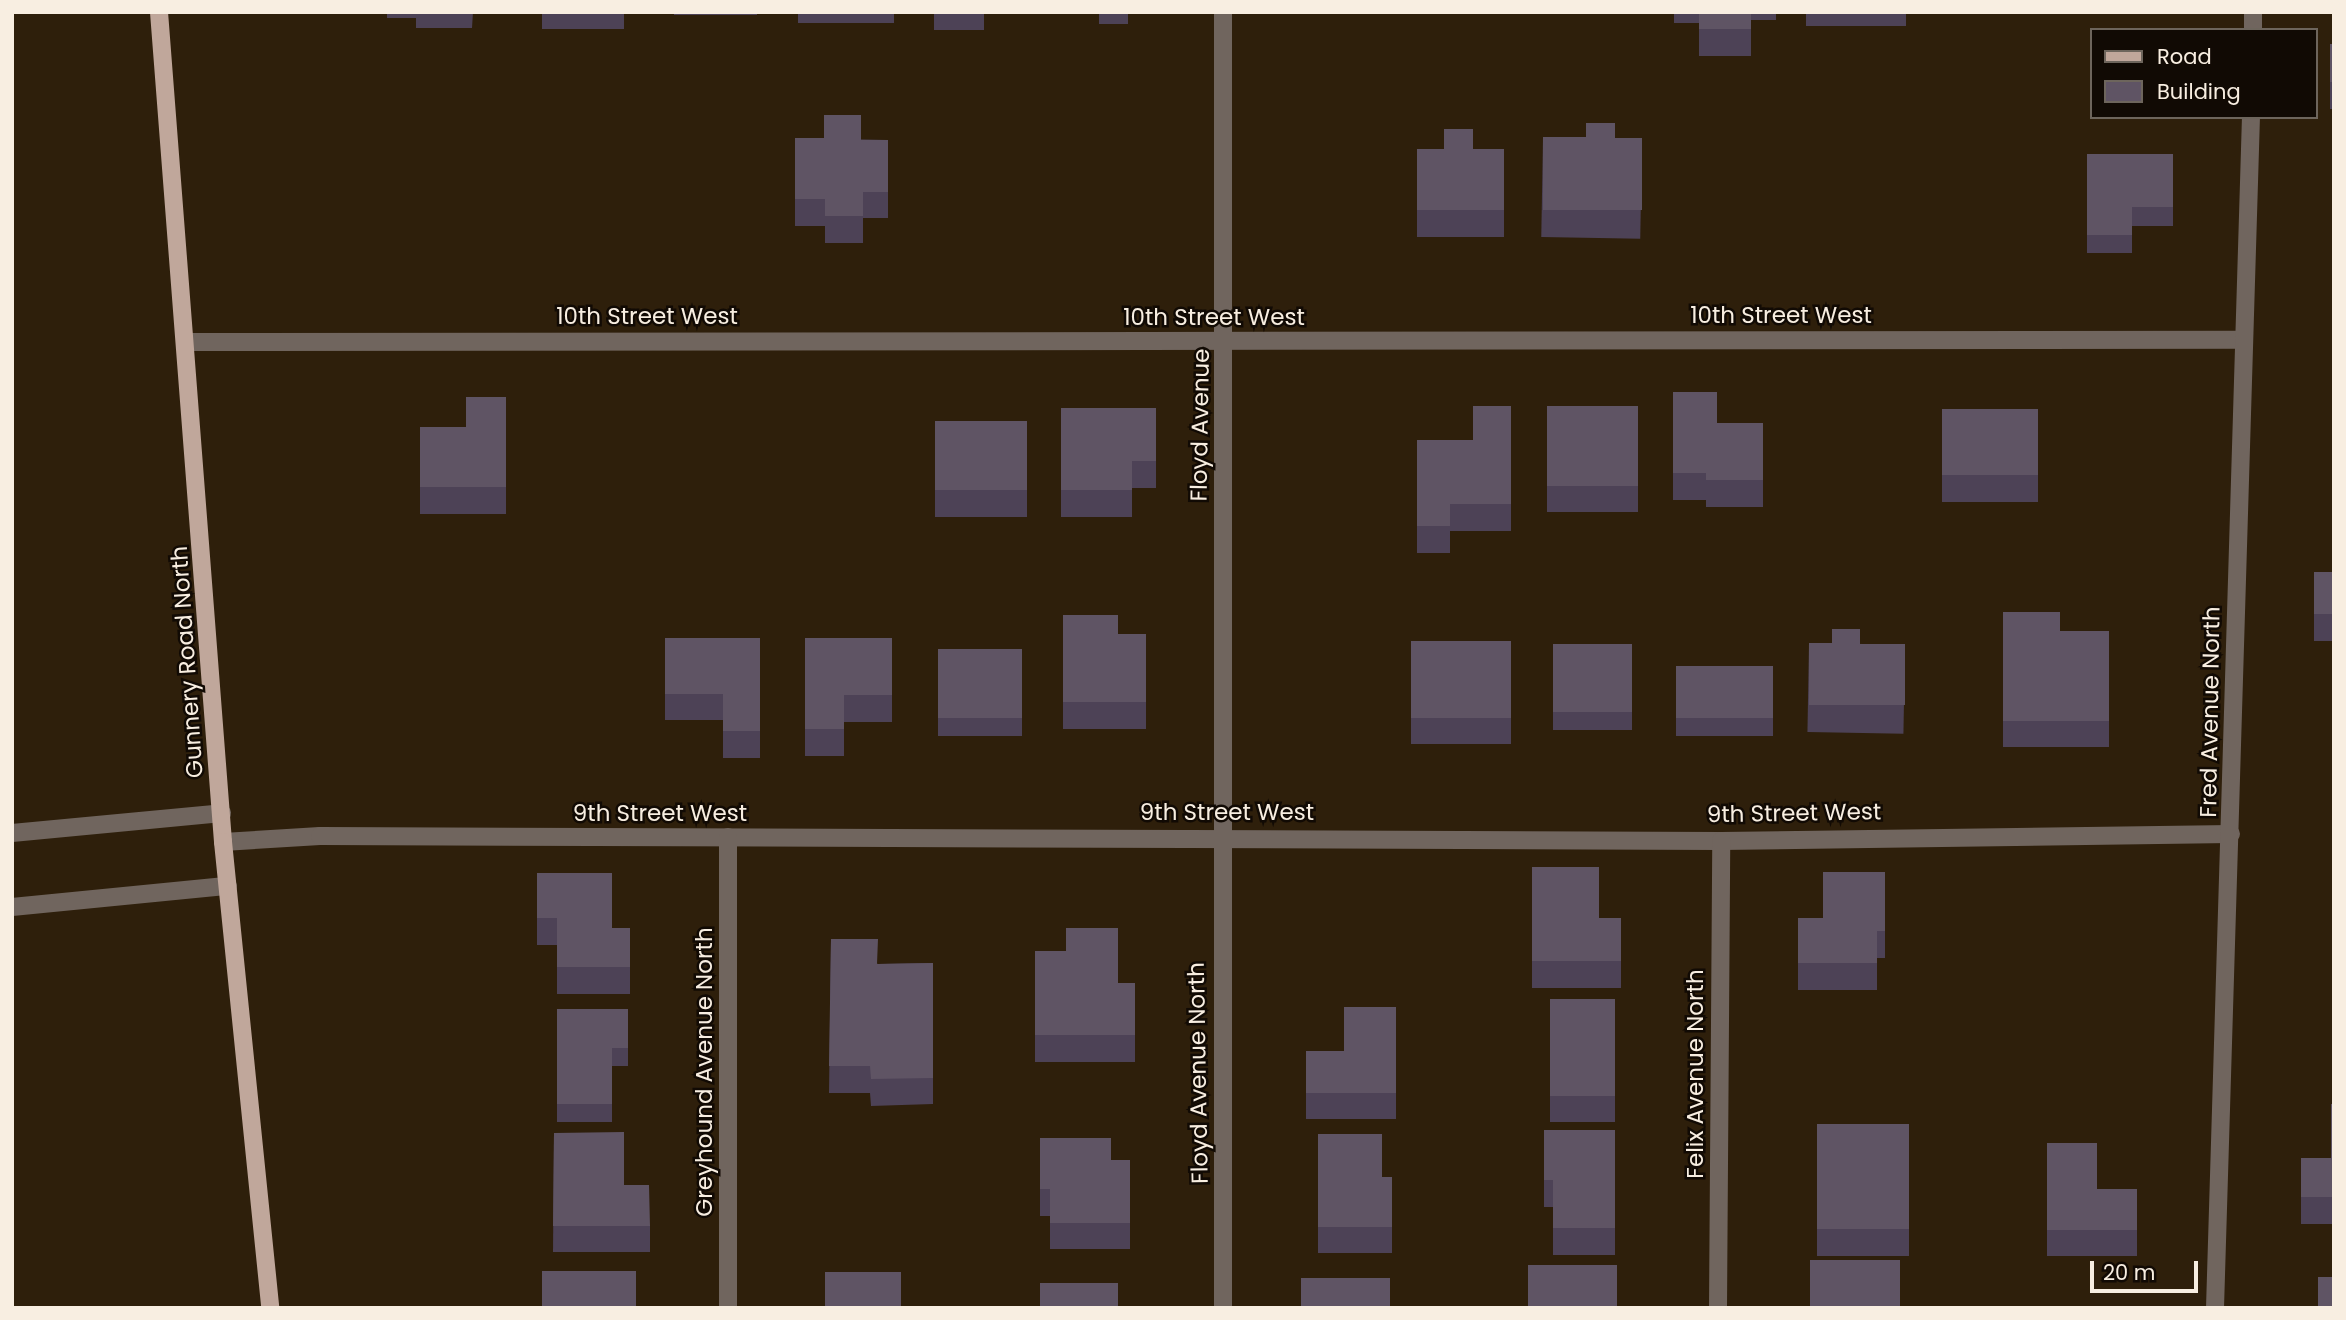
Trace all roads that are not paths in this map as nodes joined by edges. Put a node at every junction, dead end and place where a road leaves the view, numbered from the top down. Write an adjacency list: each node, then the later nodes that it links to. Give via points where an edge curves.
1 (159, 12): 5 (main road, Gunnery Road North)
2 (1223, 12): 6 (street, Floyd Avenue)
3 (2251, 119): 4 (street, Fred Avenue North)
4 (2243, 340): 6 (street, 10th Street West); 9 (street, Fred Avenue North)
5 (186, 342): 6 (street, 10th Street West, via 995,339); 7 (main road, Gunnery Road North)
6 (1226, 344): 11 (street, Floyd Avenue)
7 (222, 813): 8 (street); 13 (main road, Gunnery Road North)
8 (12, 833)
9 (2231, 834): 12 (street, 9th Street West); 20 (street, Fred Avenue North)
10 (729, 837): 11 (street, 9th Street West); 13 (street, 9th Street West, via 320,836); 17 (street, Greyhound Avenue North)
11 (1220, 838): 12 (street, 9th Street West); 18 (street, Floyd Avenue North)
12 (1721, 841): 19 (street, Felix Avenue North)
13 (223, 842): 14 (main road, Gunnery Road North)
14 (228, 886): 15 (street); 16 (main road, Gunnery Road North)
15 (12, 907)
16 (270, 1308)
17 (728, 1308)
18 (1223, 1308)
19 (1718, 1308)
20 (2215, 1308)

